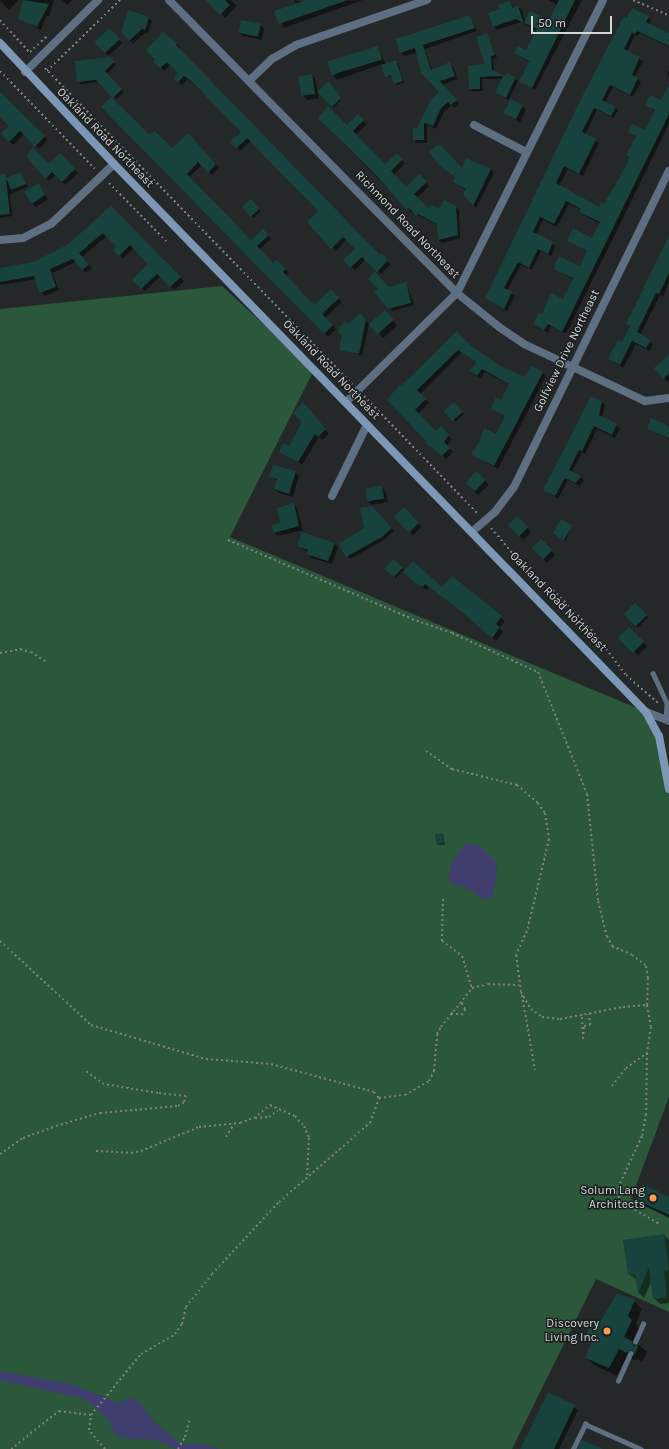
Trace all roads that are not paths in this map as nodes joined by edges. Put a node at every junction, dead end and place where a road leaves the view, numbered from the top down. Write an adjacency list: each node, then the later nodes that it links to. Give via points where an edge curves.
1 (98, 0): 6 (street)
2 (169, 0): 7 (street, Richmond Road Northeast)
3 (427, 0): 7 (street, via 296,45 272,59)
4 (603, 0): 9 (street)
5 (0, 43): 6 (main road, Oakland Road Northeast)
6 (25, 72): 10 (main road, Oakland Road Northeast)
7 (249, 80): 13 (street, Richmond Road Northeast)
8 (474, 125): 9 (street)
9 (526, 152): 13 (street)
10 (114, 164): 12 (street, via 51,224 23,238); 16 (main road, Oakland Road Northeast)
11 (669, 171): 14 (street, Golfview Drive Northeast)
12 (0, 240)
13 (457, 293): 14 (street, Richmond Road Northeast, via 524,344); 16 (street)
14 (572, 368): 15 (street, Richmond Road Northeast, via 645,401); 19 (street, Golfview Drive Northeast, via 514,488 495,512)
15 (669, 398)
16 (346, 402): 17 (main road, Oakland Road Northeast)
17 (367, 425): 18 (street); 19 (main road, Oakland Road Northeast)
18 (332, 496)
19 (473, 531): 21 (main road, Oakland Road Northeast)
20 (653, 673): 22 (lane, via 666,705)
21 (646, 712): 22 (street); 23 (main road, Oakland Road Northeast, via 660,736)
22 (667, 721)
23 (669, 789)
24 (643, 1324): 25 (lane)
25 (635, 1342)
26 (630, 1354): 27 (lane)
27 (618, 1381)
28 (573, 1449): 29 (lane, via 585,1424)
29 (641, 1449)

